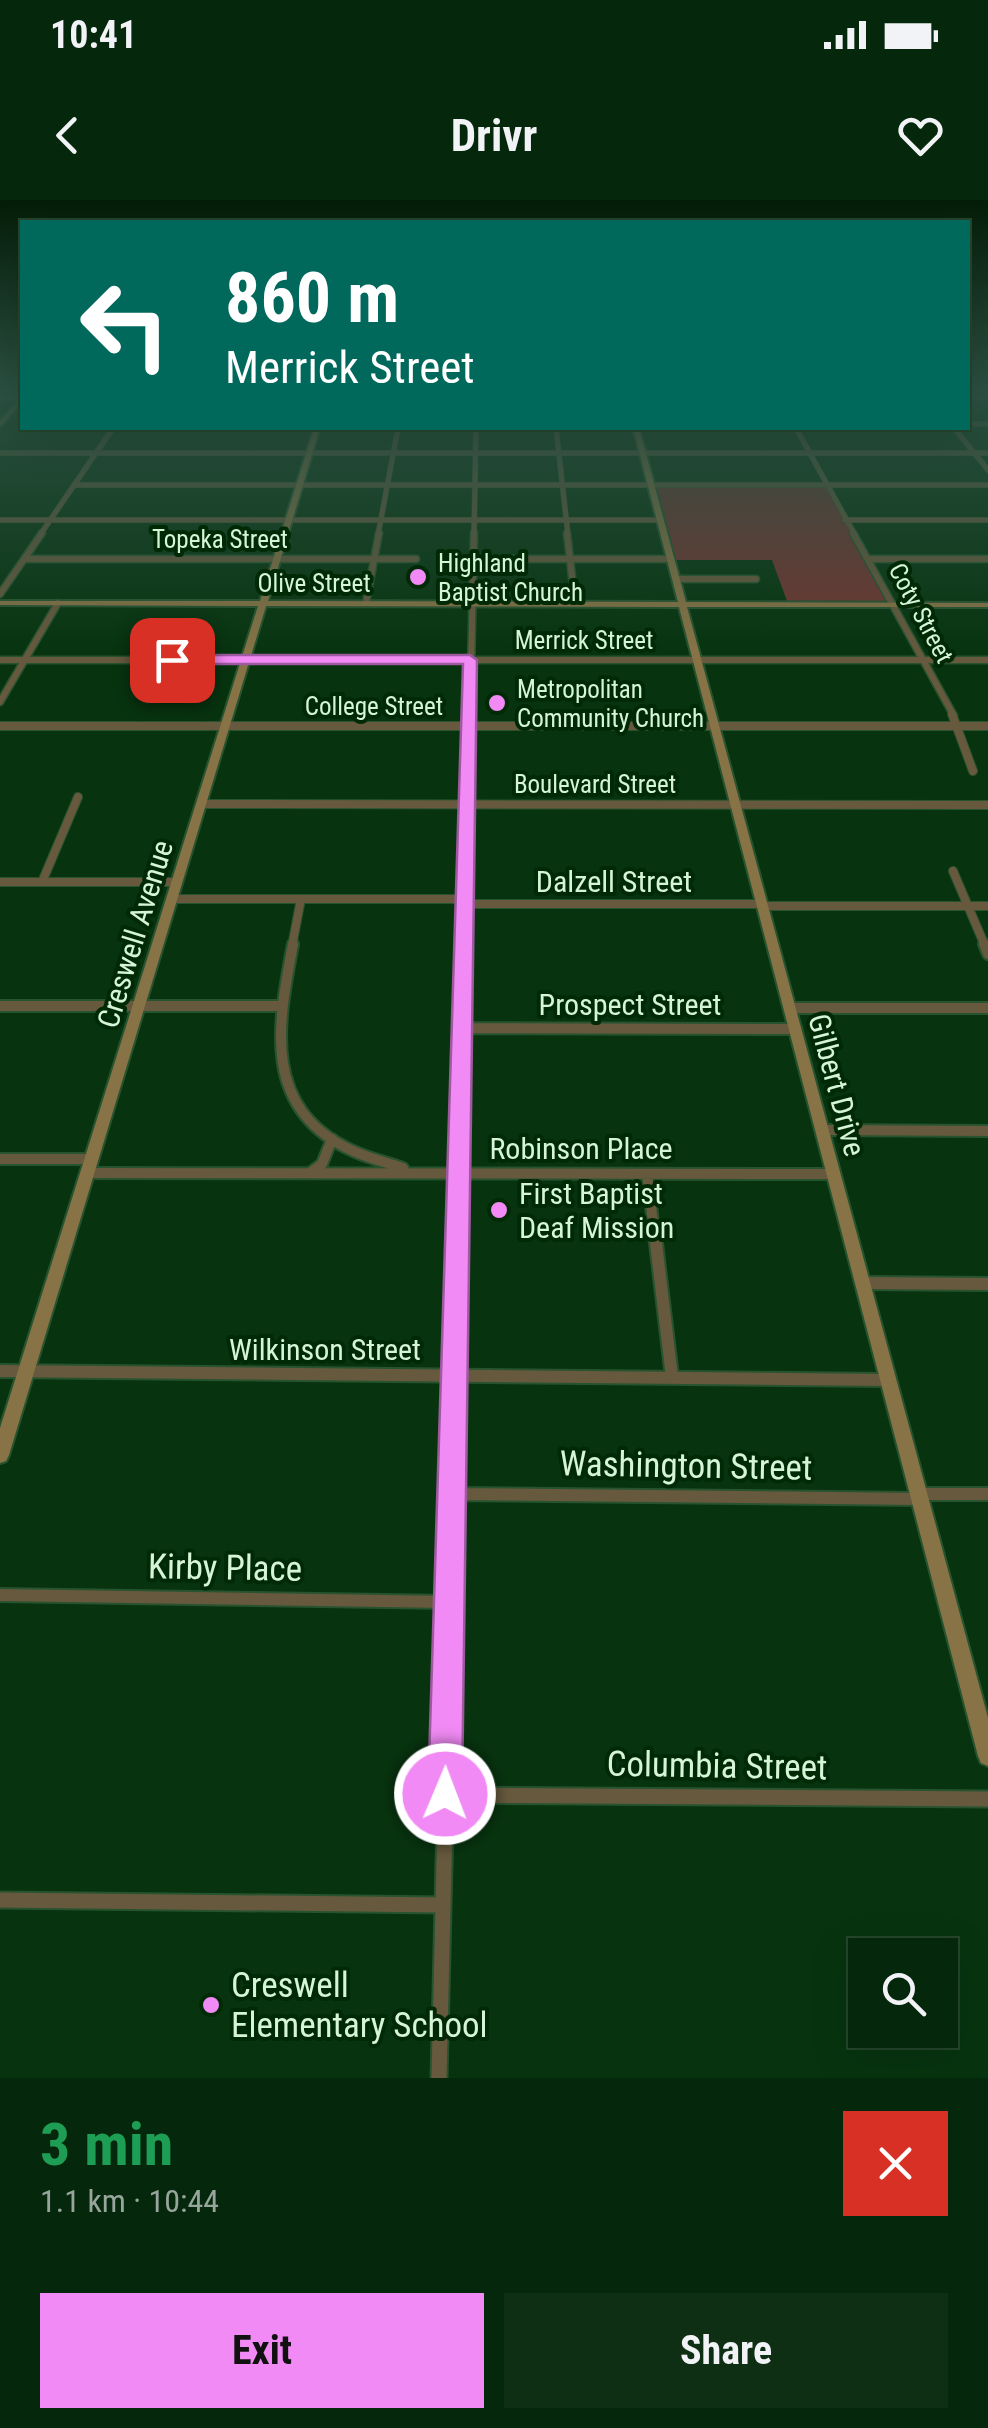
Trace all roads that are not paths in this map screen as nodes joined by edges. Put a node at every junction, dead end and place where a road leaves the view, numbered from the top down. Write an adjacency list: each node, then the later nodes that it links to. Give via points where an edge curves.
1 (77, 480): 8 (street)
2 (300, 480): 9 (street, Creswell Avenue)
3 (388, 480): 10 (street)
4 (474, 480): 11 (street)
5 (562, 480): 12 (street)
6 (650, 480): 13 (street, Gilbert Drive)
7 (824, 480): 14 (street, Coty Street)
8 (74, 484): 9 (street); 17 (street)
9 (299, 484): 10 (street); 18 (street, Creswell Avenue)
10 (387, 484): 11 (street); 19 (street)
11 (474, 484): 12 (street); 20 (street)
12 (562, 484): 13 (street); 21 (street)
13 (651, 484): 14 (street); 22 (street, Gilbert Drive)
14 (827, 485): 15 (street); 23 (street, Coty Street)
15 (988, 485)
16 (0, 520): 17 (street)
17 (50, 520): 18 (street); 25 (street)
18 (288, 520): 19 (street); 26 (street, Creswell Avenue)
19 (380, 520): 20 (street); 27 (street)
20 (474, 520): 21 (street); 29 (street)
21 (566, 520): 22 (street); 30 (street)
22 (661, 520): 31 (street, Gilbert Drive)
23 (845, 520): 24 (street); 32 (street, Coty Street)
24 (988, 520)
25 (24, 559): 26 (street, Topeka Street); 36 (street)
26 (276, 559): 27 (street, Topeka Street); 39 (street, Creswell Avenue)
27 (374, 559): 28 (street, Topeka Street); 40 (street)
28 (416, 559)
29 (472, 559): 30 (street); 41 (street)
30 (570, 559): 31 (street); 42 (street)
31 (671, 559): 34 (street, Gilbert Drive)
32 (870, 560): 33 (street); 44 (street, Coty Street)
33 (988, 560)
34 (676, 579): 35 (street); 43 (street, Gilbert Drive)
35 (756, 579)
36 (0, 594)
37 (0, 603): 38 (street, Olive Street)
38 (58, 603): 39 (street, Olive Street); 47 (street)
39 (262, 603): 40 (street, Olive Street); 48 (street, Creswell Avenue)
40 (366, 603): 41 (street, Olive Street)
41 (471, 603): 42 (street, Olive Street); 49 (street)
42 (575, 603): 43 (street, Olive Street)
43 (683, 604): 44 (street, Olive Street); 50 (street, Gilbert Drive)
44 (894, 604): 45 (street, Olive Street); 51 (street, Coty Street)
45 (988, 605)
46 (0, 660): 47 (street, Merrick Street)
47 (26, 660): 48 (street, Merrick Street); 53 (street)
48 (246, 660): 49 (street, Merrick Street); 55 (street, Creswell Avenue)
49 (470, 660): 50 (street, Merrick Street); 56 (street)
50 (698, 660): 51 (street, Merrick Street); 57 (street, Gilbert Drive)
51 (923, 660): 52 (street, Merrick Street); 58 (street, Coty Street)
52 (988, 660)
53 (0, 702)
54 (0, 726): 55 (street, College Street)
55 (225, 726): 56 (street, College Street); 62 (street, Creswell Avenue)
56 (469, 726): 57 (street, College Street); 63 (street)
57 (716, 726): 58 (street, College Street); 64 (street, Gilbert Drive)
58 (959, 726): 59 (street, College Street); 60 (street, Coty Street)
59 (988, 726)
60 (973, 771)
61 (78, 797): 68 (street)
62 (201, 804): 63 (street, Boulevard Street); 69 (street, Creswell Avenue)
63 (467, 804): 64 (street, Boulevard Street); 72 (street)
64 (736, 804): 65 (street, Boulevard Street); 73 (street, Gilbert Drive)
65 (988, 804)
66 (953, 872): 74 (street)
67 (0, 882): 68 (street)
68 (42, 882): 69 (street)
69 (177, 882): 70 (street, Creswell Avenue)
70 (172, 899): 71 (street, Dalzell Street); 78 (street, Creswell Avenue)
71 (301, 899): 72 (street, Dalzell Street); 79 (street)
72 (465, 901): 73 (street, Dalzell Street); 82 (street)
73 (764, 905): 74 (street, Dalzell Street); 80 (street, Gilbert Drive)
74 (966, 906): 75 (street, Dalzell Street); 76 (street)
75 (988, 906)
76 (988, 954)
77 (0, 1006): 78 (street)
78 (139, 1006): 79 (street); 88 (street, Creswell Avenue)
79 (282, 1006): 86 (street, via 277,1053 284,1085)
80 (790, 1008): 81 (street); 83 (street, Gilbert Drive)
81 (988, 1008)
82 (462, 1028): 83 (street, Prospect Street); 92 (street)
83 (796, 1029): 84 (street, Gilbert Drive)
84 (823, 1130): 85 (street); 94 (street, Gilbert Drive)
85 (988, 1131)
86 (332, 1139): 90 (street, via 322,1164); 91 (street)
87 (0, 1158): 88 (street)
88 (92, 1159): 89 (street, Creswell Avenue)
89 (87, 1172): 90 (street, Robinson Place); 98 (street, Creswell Avenue)
90 (310, 1172): 91 (street, Robinson Place)
91 (420, 1172): 92 (street, Robinson Place)
92 (459, 1174): 93 (street, Robinson Place); 99 (street)
93 (647, 1174): 94 (street, Robinson Place); 100 (street)
94 (834, 1174): 95 (street, Gilbert Drive)
95 (863, 1283): 96 (street); 101 (street, Gilbert Drive)
96 (988, 1284)
97 (0, 1371): 98 (street, Wilkinson Street)
98 (26, 1371): 99 (street, Wilkinson Street); 102 (street, Creswell Avenue)
99 (455, 1374): 100 (street, Wilkinson Street); 103 (street)
100 (672, 1377): 101 (street, Wilkinson Street)
101 (889, 1380): 105 (street, Gilbert Drive)
102 (0, 1455)
103 (452, 1494): 105 (street, Washington Street); 107 (street)
104 (988, 1494): 105 (street, Washington Street)
105 (919, 1497): 108 (street, Gilbert Drive)
106 (0, 1595): 107 (street, Kirby Place)
107 (450, 1602): 109 (street)
108 (988, 1756)
109 (445, 1794): 110 (street, Columbia Street); 112 (street)
110 (988, 1799)
111 (0, 1900): 112 (street)
112 (443, 1905): 113 (street)
113 (439, 2078)

